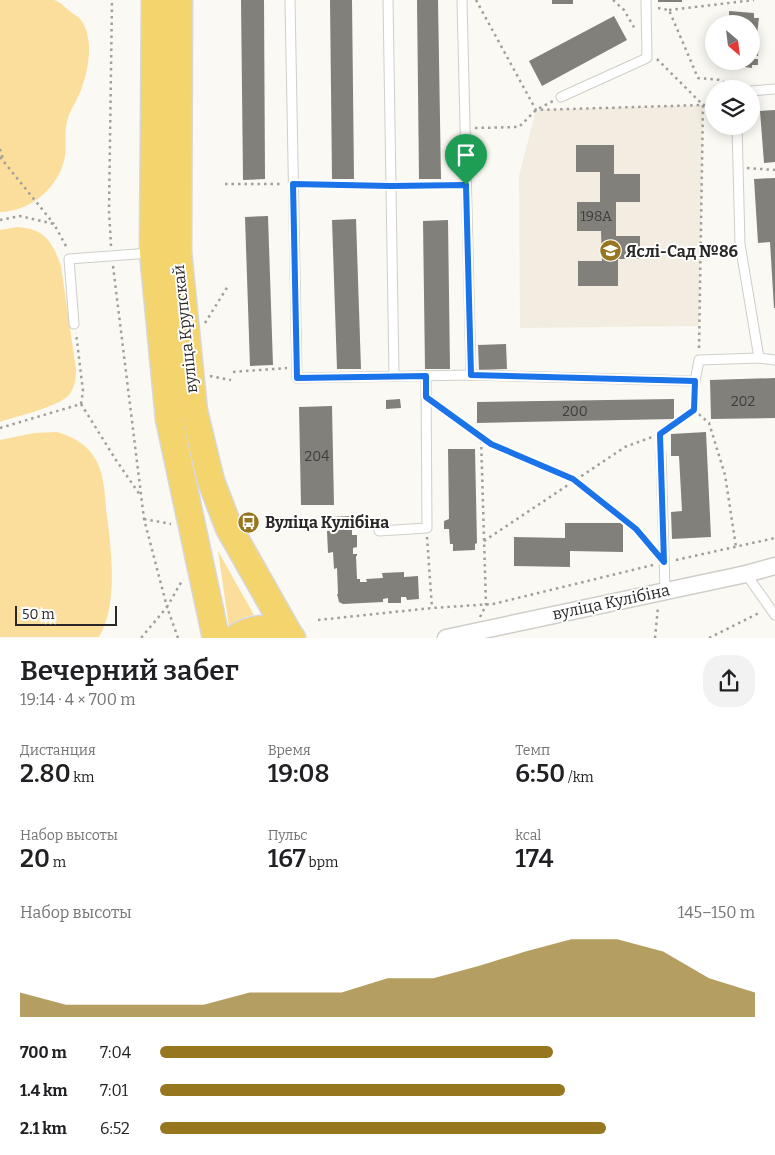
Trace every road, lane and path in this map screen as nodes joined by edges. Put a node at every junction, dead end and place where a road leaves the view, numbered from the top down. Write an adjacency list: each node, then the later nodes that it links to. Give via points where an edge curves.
1 (112, 0): 33 (path, via 109,211)
2 (155, 0): 32 (main road, вуліца Крупскай)
3 (179, 0): 76 (main road, вуліца Крупскай, via 178,252 194,411 211,481 229,528)
4 (290, 0): 27 (lane)
5 (388, 0): 29 (lane)
6 (462, 0): 19 (lane)
7 (476, 0): 18 (path)
8 (613, 0): 12 (path, via 624,10)
9 (754, 0): 11 (path)
10 (646, 3): 11 (path); 12 (lane)
11 (668, 10): 13 (path, via 698,78)
12 (647, 49): 16 (lane, via 647,58); 17 (path)
13 (721, 80)
14 (775, 89): 15 (lane)
15 (760, 90)
16 (561, 98): 18 (path)
17 (703, 105): 18 (path); 39 (path)
18 (536, 110): 19 (path, via 519,127)
19 (465, 128): 28 (lane)
20 (738, 135): 24 (lane)
21 (0, 149): 23 (path)
22 (0, 157): 23 (path)
23 (3, 160): 31 (path)
24 (738, 168): 25 (path); 38 (lane, via 740,244)
25 (775, 170)
26 (225, 184): 27 (path)
27 (293, 184): 29 (path); 41 (lane)
28 (466, 185): 29 (path); 44 (lane)
29 (391, 186): 45 (lane)
30 (0, 220): 31 (path, via 20,216)
31 (54, 224): 34 (path, via 67,244)
32 (153, 252): 33 (lane); 79 (main road, вуліца Крупскай, via 169,419)
33 (112, 256): 34 (lane); 57 (path)
34 (69, 259): 36 (lane)
35 (228, 286): 37 (path)
36 (74, 324): 50 (path, via 83,391)
37 (201, 329)
38 (759, 358): 39 (lane); 40 (lane)
39 (699, 360): 48 (lane)
40 (775, 360)
41 (296, 367): 42 (path); 45 (lane, via 297,378)
42 (232, 372)
43 (210, 375): 47 (path)
44 (471, 375): 46 (lane); 48 (lane)
45 (394, 376): 46 (lane)
46 (426, 376): 49 (lane)
47 (231, 380)
48 (695, 381): 51 (path)
49 (426, 397): 54 (path); 60 (lane)
50 (81, 404): 52 (path); 57 (path)
51 (694, 410): 53 (path); 64 (path, via 710,423 725,474)
52 (0, 428)
53 (660, 434): 55 (path); 56 (path, via 624,446)
54 (481, 437): 56 (path); 63 (path)
55 (661, 454): 65 (lane)
56 (575, 481): 63 (path); 65 (path, via 636,529)
57 (141, 496): 59 (path)
58 (170, 516): 59 (path, via 171,524)
59 (144, 519): 71 (path)
60 (427, 528): 61 (lane); 72 (path)
61 (379, 531)
62 (775, 538): 64 (path)
63 (484, 541): 70 (path)
64 (736, 547): 65 (path)
65 (664, 562): 69 (lane); 70 (path)
66 (775, 566): 67 (street, вуліца Кулібіна)
67 (746, 574): 69 (street, вуліца Кулібіна); 73 (lane)
68 (184, 576): 71 (path)
69 (662, 591): 75 (street, вуліца Кулібіна); 82 (path)
70 (486, 605): 72 (path); 75 (path)
71 (167, 607): 77 (path); 78 (path)
72 (432, 608): 74 (path)
73 (772, 612): 83 (path)
74 (318, 620)
75 (473, 635): 81 (street, вуліца Кулібіна)
76 (291, 637): 80 (main road, via 275,630 258,628)
77 (141, 638)
78 (178, 638)
79 (216, 638)
80 (236, 638)
81 (446, 638)
82 (655, 638)
83 (709, 638)

